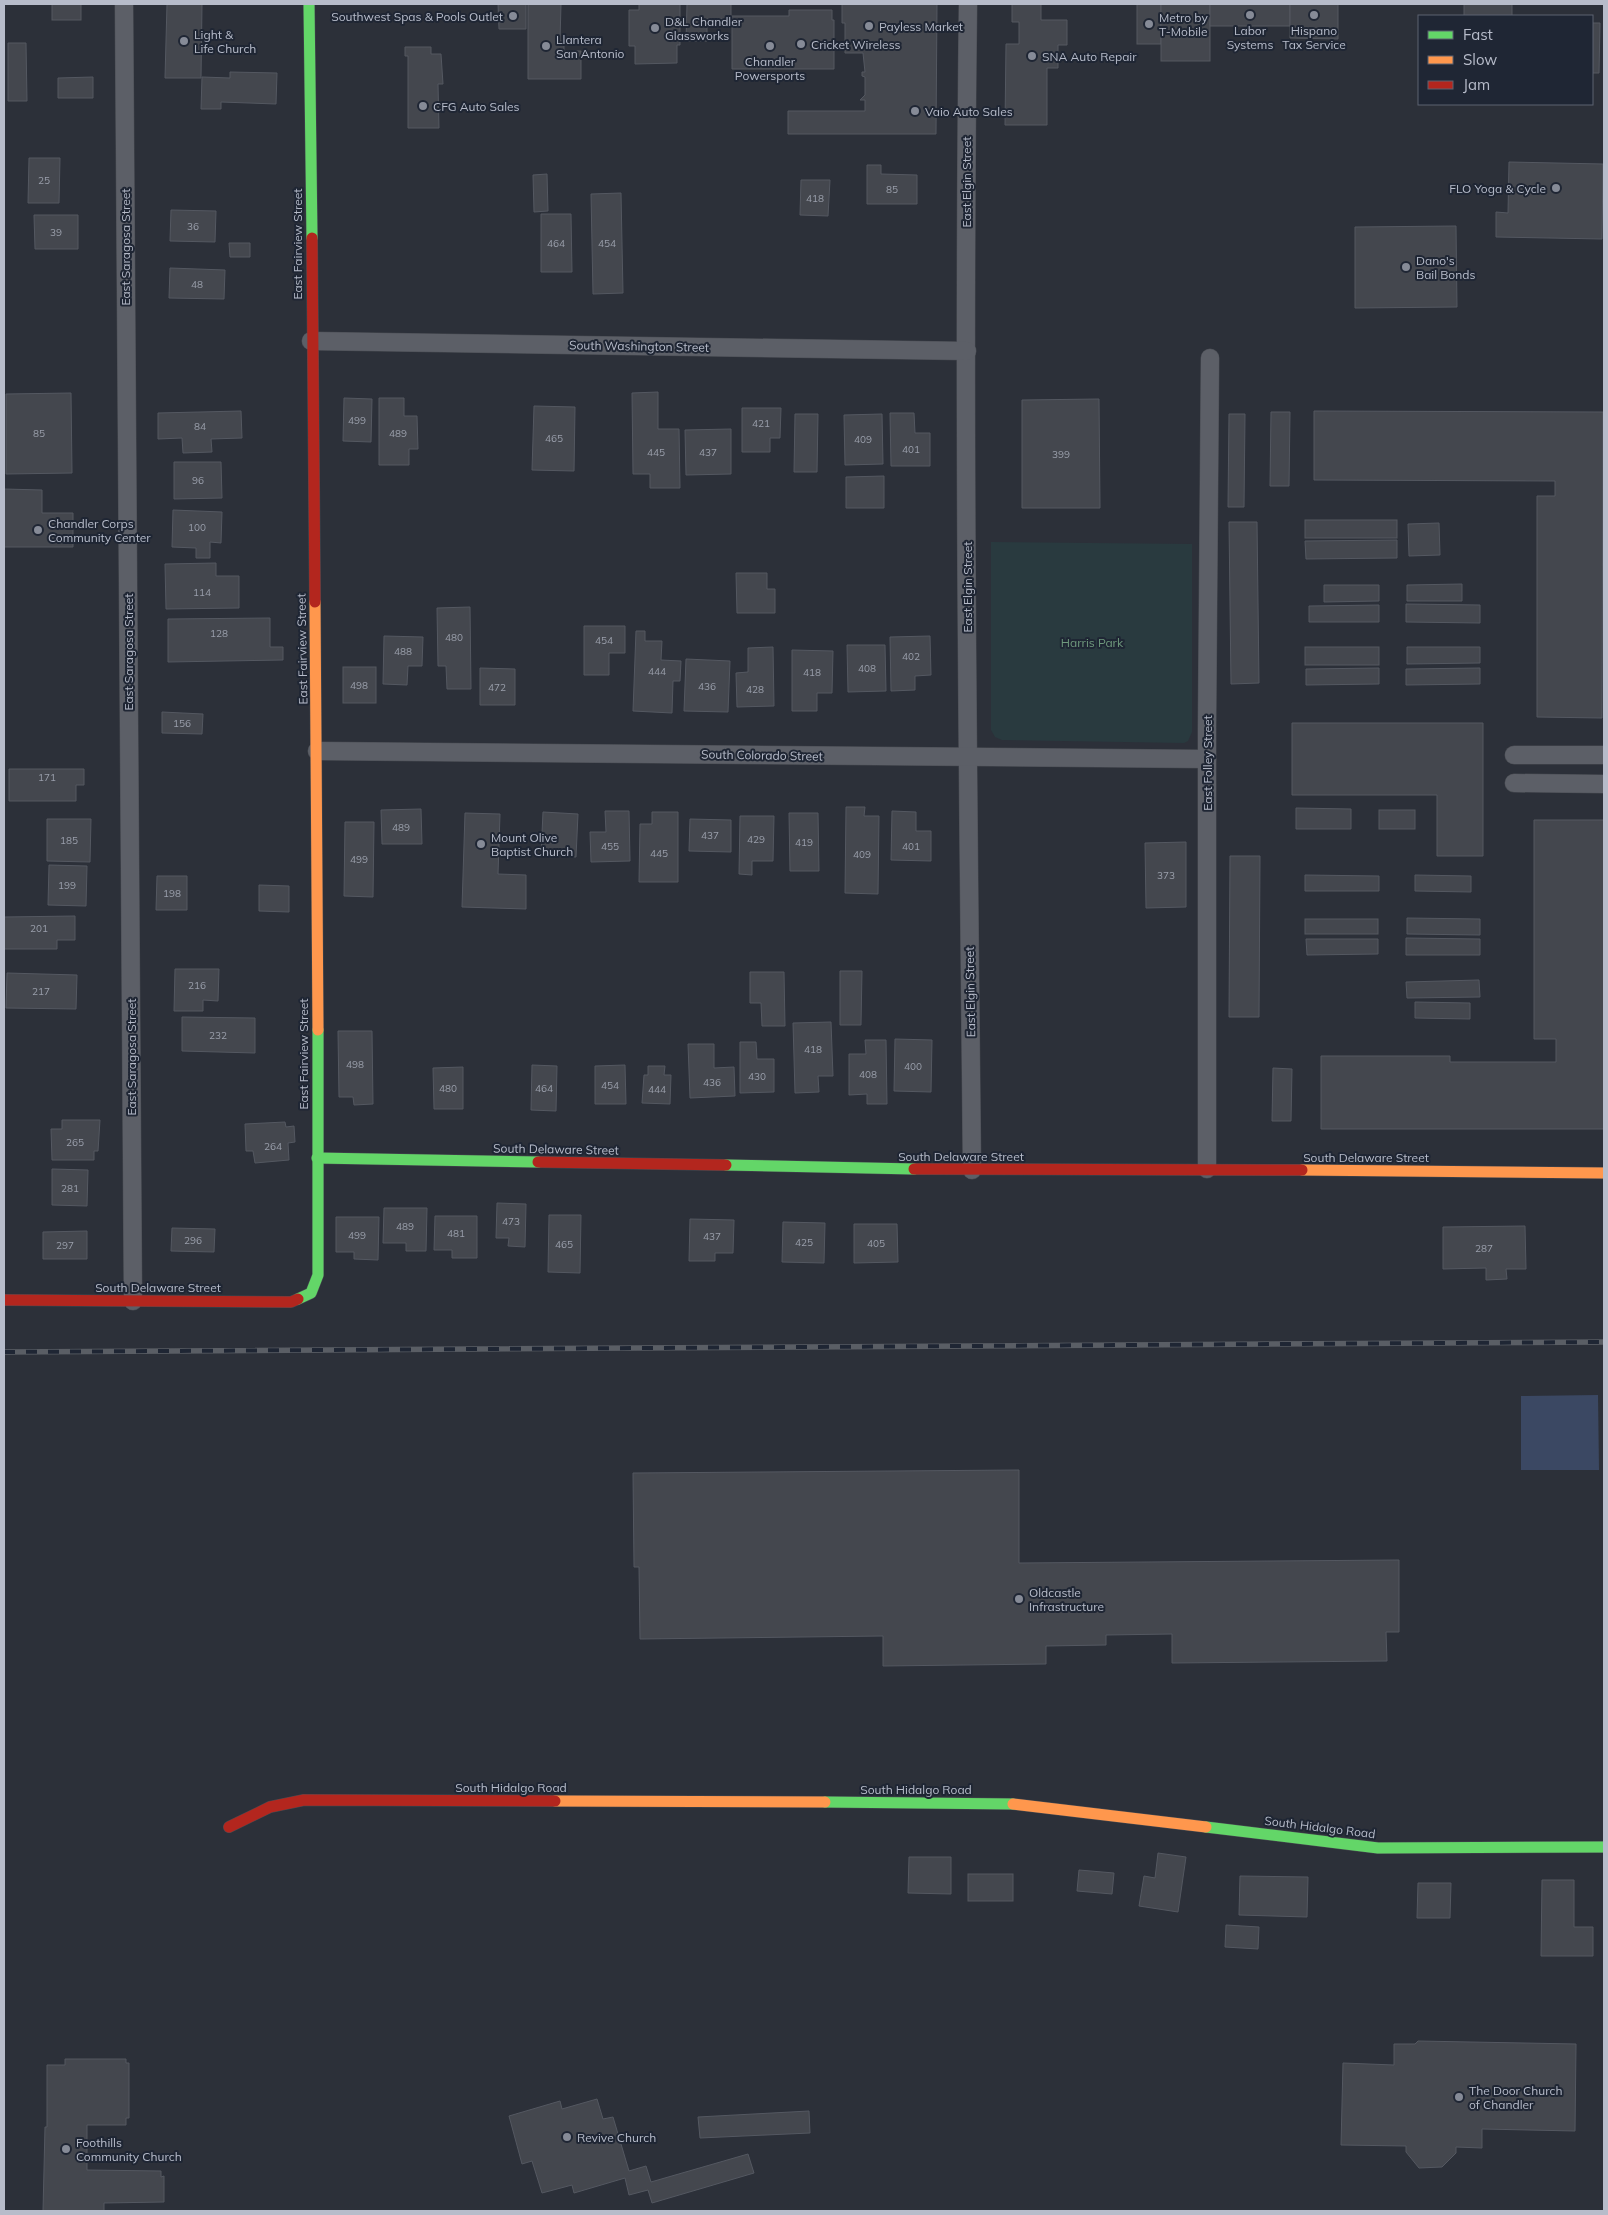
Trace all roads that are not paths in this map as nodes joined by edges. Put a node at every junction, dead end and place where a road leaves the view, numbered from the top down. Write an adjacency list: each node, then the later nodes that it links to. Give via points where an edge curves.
1 (124, 4): 20 (street, East Saragosa Street)
2 (309, 4): 4 (street, East Fairview Street)
3 (968, 4): 5 (street, East Elgin Street)
4 (311, 341): 5 (street, South Washington Street); 7 (street, East Fairview Street)
5 (967, 351): 10 (street, East Elgin Street)
6 (1210, 358): 11 (street, East Folley Street)
7 (317, 751): 10 (street, South Colorado Street); 14 (street, East Fairview Street)
8 (1604, 754): 9 (street)
9 (1514, 755)
10 (967, 757): 11 (street, South Colorado Street); 16 (street, East Elgin Street)
11 (1207, 759): 15 (street, East Folley Street)
12 (1514, 782): 13 (street)
13 (1604, 784)
14 (317, 1158): 16 (street, South Delaware Street); 18 (street, East Fairview Street, via 318,1275)
15 (1207, 1169): 16 (street, South Delaware Street); 17 (street, South Delaware Street)
16 (972, 1170)
17 (1604, 1173)
18 (311, 1293): 20 (street, South Delaware Street, via 291,1302)
19 (4, 1300): 20 (street, South Delaware Street)
20 (133, 1301)
21 (229, 1827): 22 (street, South Hidalgo Road, via 270,1807 304,1800 1002,1803 1378,1848)
22 (1604, 1847)

